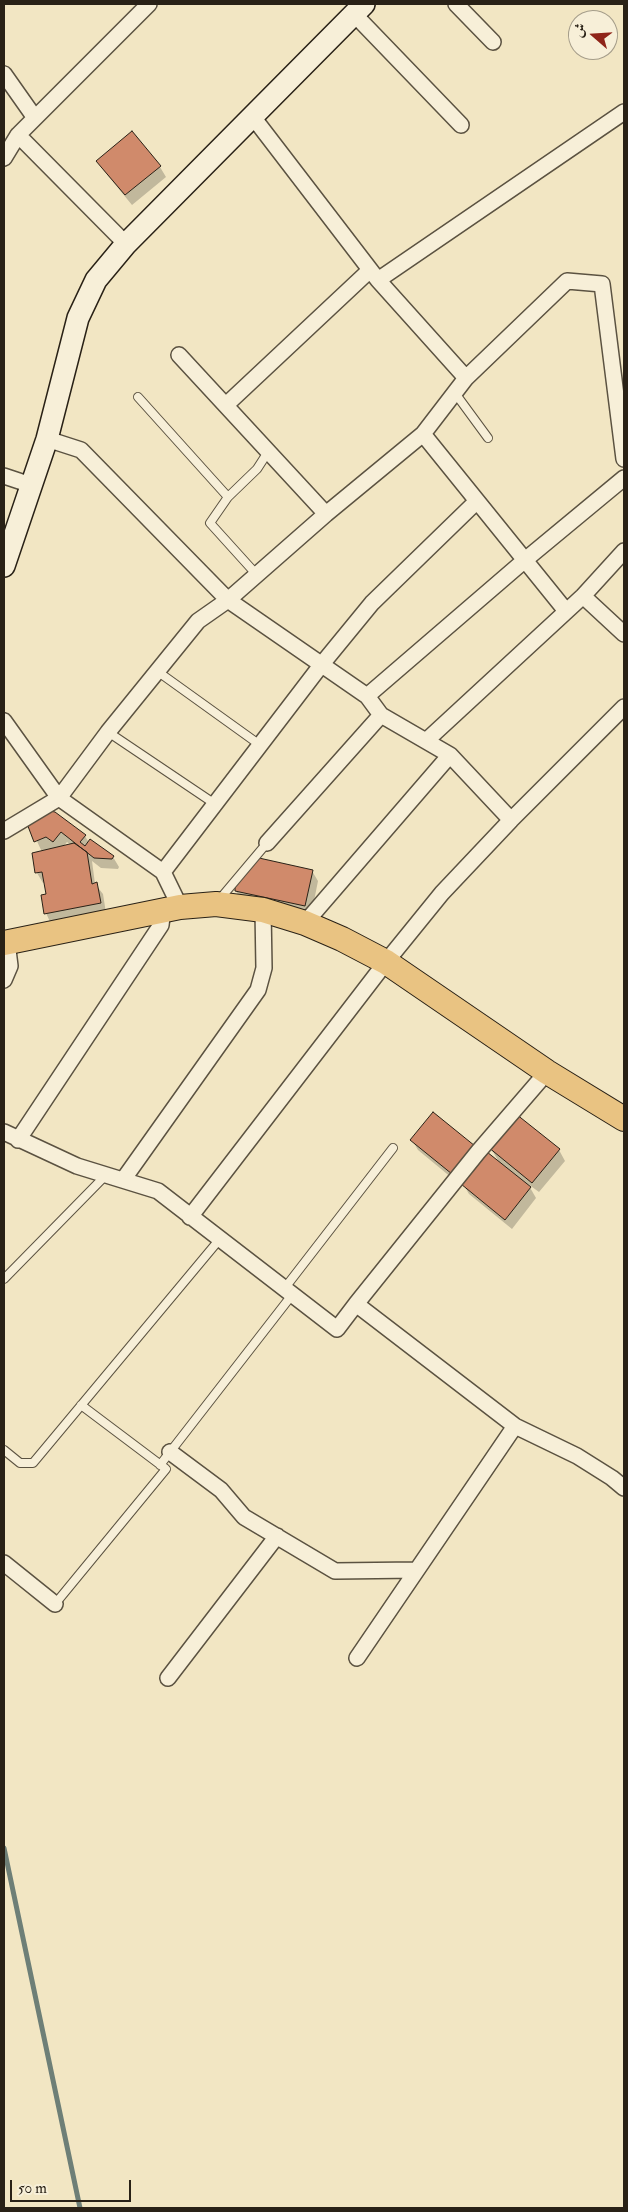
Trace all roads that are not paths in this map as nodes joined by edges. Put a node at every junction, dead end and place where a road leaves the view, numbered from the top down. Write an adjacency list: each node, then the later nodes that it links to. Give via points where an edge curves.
1 (149, 4): 8 (street)
2 (456, 4): 4 (street)
3 (359, 9): 7 (street); 9 (street)
4 (493, 42)
5 (4, 74): 8 (street)
6 (624, 112): 13 (street)
7 (253, 117): 12 (street); 13 (street)
8 (35, 118): 10 (street)
9 (461, 126)
10 (18, 136): 11 (street); 12 (street)
11 (4, 158)
12 (126, 244): 20 (street, via 96,280 78,318)
13 (374, 275): 15 (street); 18 (street)
14 (180, 355): 18 (street)
15 (466, 378): 16 (street); 23 (street, via 567,281 602,284)
16 (454, 393): 19 (street); 21 (lane)
17 (138, 397): 27 (lane)
18 (226, 405): 22 (street)
19 (422, 434): 28 (street); 29 (street)
20 (47, 438): 26 (street); 35 (street, via 81,450)
21 (488, 438)
22 (268, 452): 27 (lane, via 257,469); 29 (street)
23 (624, 460)
24 (4, 476): 26 (street)
25 (624, 478): 31 (street)
26 (31, 485): 32 (street)
27 (228, 497): 33 (lane, via 210,523)
28 (477, 501): 31 (street); 38 (street, via 372,603)
29 (326, 514): 33 (street)
30 (624, 551): 34 (street)
31 (525, 560): 36 (street); 40 (street)
32 (4, 566)
33 (257, 575): 35 (street)
34 (583, 596): 36 (street); 37 (street)
35 (228, 600): 38 (street); 39 (street, via 198,621)
36 (566, 611): 45 (street)
37 (624, 634)
38 (322, 664): 40 (street); 46 (street)
39 (157, 671): 44 (street); 46 (lane)
40 (366, 696): 42 (street)
41 (624, 708): 50 (street)
42 (381, 715): 45 (street); 52 (street)
43 (4, 721): 48 (street)
44 (108, 732): 48 (street); 49 (lane)
45 (427, 740): 47 (street)
46 (260, 745): 49 (street)
47 (450, 755): 50 (street); 57 (street)
48 (58, 798): 51 (street); 53 (street)
49 (215, 804): 53 (street)
50 (511, 820): 59 (street, via 442,893)
51 (4, 831)
52 (267, 844): 54 (lane)
53 (163, 872): 55 (street)
54 (216, 904): 55 (main road); 56 (main road)
55 (171, 908): 58 (main road); 64 (street)
56 (263, 910): 57 (main road); 67 (street, via 264,968 258,990)
57 (305, 923): 59 (main road)
58 (5, 943): 60 (street, via 10,966)
59 (386, 962): 61 (main road); 68 (street)
60 (4, 980)
61 (547, 1072): 62 (main road); 72 (street)
62 (624, 1119)
63 (4, 1132): 64 (street)
64 (18, 1140): 66 (street)
65 (393, 1148): 71 (lane)
66 (106, 1175): 67 (street); 70 (lane)
67 (123, 1180): 68 (street, via 158,1191)
68 (190, 1217): 69 (street)
69 (219, 1240): 71 (street); 73 (lane)
70 (4, 1279)
71 (288, 1292): 72 (street, via 336,1329); 76 (lane)
72 (356, 1304): 74 (street)
73 (81, 1404): 75 (lane, via 33,1463 20,1463); 77 (lane)
74 (515, 1426): 78 (street, via 577,1456); 81 (street)
75 (4, 1450)
76 (170, 1452): 77 (lane); 79 (street, via 221,1490 244,1517)
77 (160, 1465): 82 (lane, via 166,1468)
78 (624, 1488)
79 (277, 1536): 81 (street, via 335,1570); 84 (street)
80 (4, 1563): 82 (street)
81 (417, 1570): 83 (street)
82 (55, 1604)
83 (357, 1658)
84 (168, 1678)

